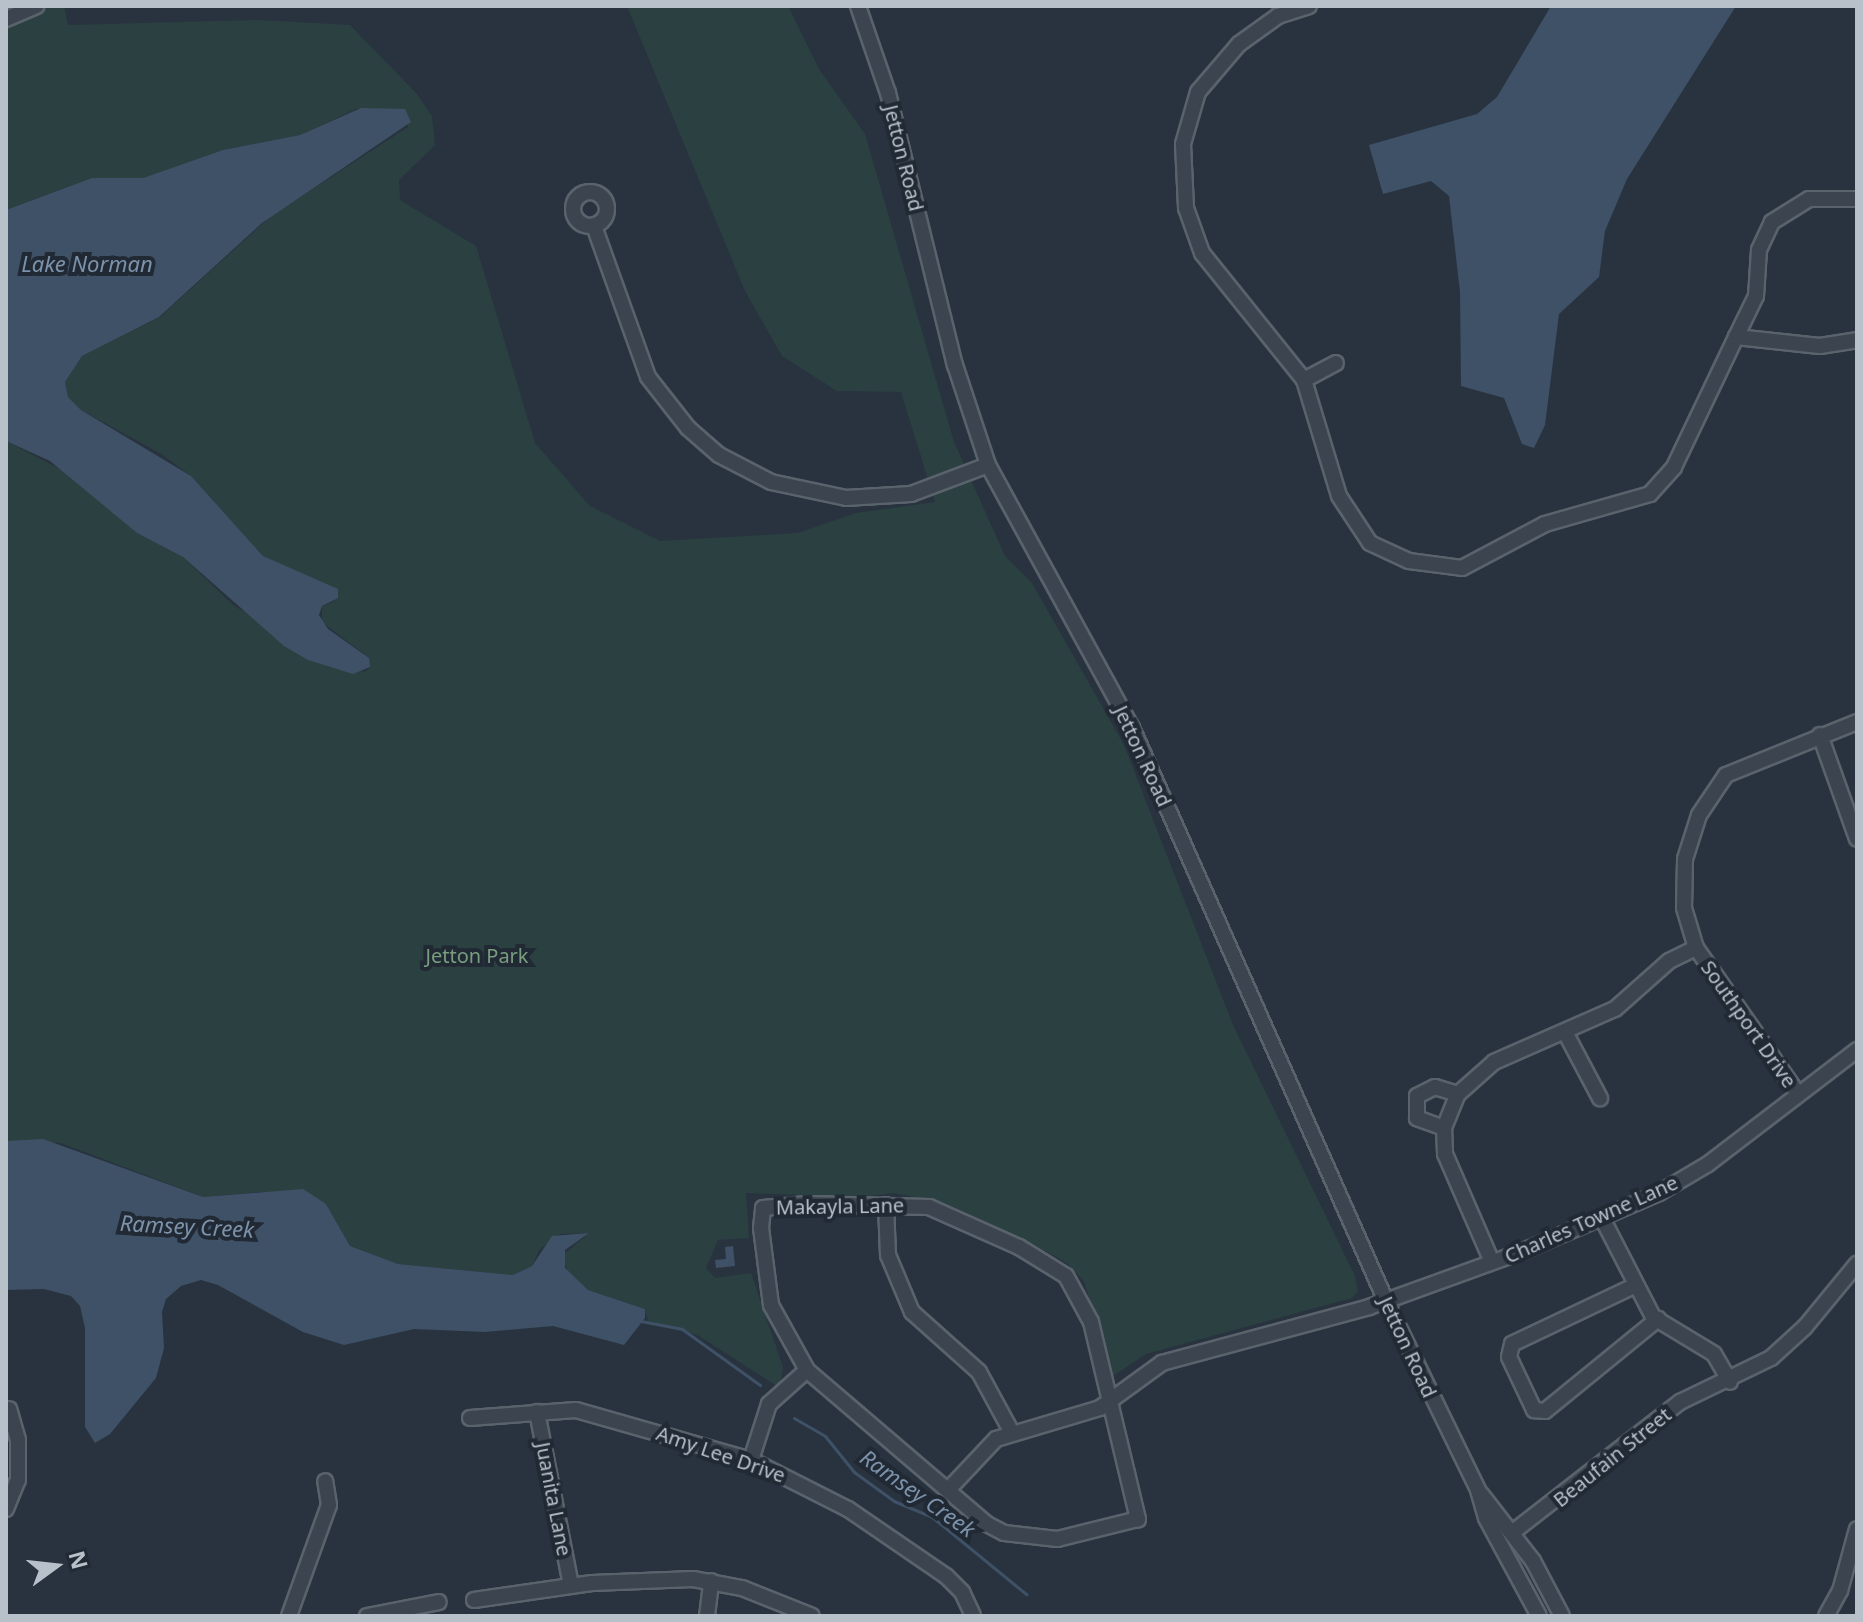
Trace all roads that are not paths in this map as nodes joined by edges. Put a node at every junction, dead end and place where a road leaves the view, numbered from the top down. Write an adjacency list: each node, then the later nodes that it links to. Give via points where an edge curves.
1 (36, 6): 4 (street)
2 (858, 6): 11 (street, Jetton Road, via 888,93 955,365)
3 (1309, 6): 10 (street, via 1266,23 1226,55 1198,92 1183,144 1193,238)
4 (6, 19)
5 (1857, 199): 7 (street, via 1809,199 1772,222 1759,250 1756,296)
6 (594, 226): 11 (street, via 648,377 688,428 719,455 771,482 855,498 911,494)
7 (1736, 337): 8 (street, via 1820,346); 10 (street, via 1661,485 1636,500 1545,524 1482,560 1455,569 1395,557 1360,533 1339,496)
8 (1857, 340)
9 (1336, 363): 10 (street)
10 (1304, 380)
11 (988, 465): 27 (street, Jetton Road, via 1132,728)
12 (1857, 722): 13 (street, Southport Drive)
13 (1820, 735): 14 (street); 15 (street, Southport Drive, via 1734,768 1707,798 1684,873 1684,908)
14 (1857, 839)
15 (1696, 948): 16 (street, via 1669,961 1615,1009); 19 (street, Southport Drive)
16 (1565, 1032): 18 (street, via 1494,1062); 20 (street)
17 (1857, 1050): 19 (street, Charles Towne Lane)
18 (1458, 1094): 21 (street); 21 (street, via 1435,1087 1417,1096 1417,1118)
19 (1798, 1094): 23 (street, Charles Towne Lane, via 1708,1164)
20 (1600, 1098)
21 (1444, 1128): 24 (street, via 1448,1164)
22 (886, 1205): 29 (street, Makayla Lane, via 763,1208 771,1305); 31 (street, Makayla Lane, via 929,1207 954,1215 1045,1260 1066,1276 1091,1322); 35 (street, via 888,1255 912,1312 979,1372)
23 (1602, 1218): 24 (street, Charles Towne Lane); 26 (street)
24 (1492, 1262): 27 (street, Charles Towne Lane)
25 (1857, 1264): 30 (street, Beaufain Street, via 1805,1327 1771,1358)
26 (1634, 1286): 28 (street); 28 (street, via 1512,1344 1509,1357 1534,1410 1545,1411)
27 (1385, 1299): 31 (street, Charles Towne Lane, via 1162,1363); 39 (street, Jetton Road)
28 (1658, 1319): 30 (street, via 1714,1354)
29 (807, 1370): 36 (street, via 769,1404); 38 (street, Makayla Lane)
30 (1730, 1382): 42 (street, Beaufain Street, via 1669,1409)
31 (1108, 1401): 35 (street, Charles Towne Lane, via 1100,1408); 38 (street, Makayla Lane, via 1138,1519 1057,1539 1021,1538 987,1524)
32 (9, 1409): 40 (street, via 18,1440 18,1480)
33 (537, 1412): 34 (street, Amy Lee Drive); 36 (street, Amy Lee Drive, via 600,1415); 44 (street, Juanita Lane)
34 (470, 1418)
35 (1011, 1431): 38 (street, via 984,1447)
36 (751, 1460): 52 (street, Amy Lee Drive, via 848,1509 946,1576 962,1592)
37 (325, 1481): 48 (street, via 329,1505)
38 (948, 1490)
39 (1478, 1490): 42 (street, Jetton Road); 53 (street, Jetton Road, via 1486,1518)
40 (6, 1509)
41 (1857, 1529): 55 (street, via 1840,1591)
42 (1513, 1532): 54 (street, Jetton Road)
43 (711, 1581): 44 (street, via 642,1578); 50 (street); 51 (street)
44 (571, 1586): 45 (street)
45 (474, 1600)
46 (439, 1602): 47 (street)
47 (392, 1613): 49 (street)
48 (289, 1616)
49 (367, 1616)
50 (707, 1616)
51 (812, 1616)
52 (973, 1616)
53 (1539, 1616)
54 (1562, 1616)
55 (1826, 1616)

